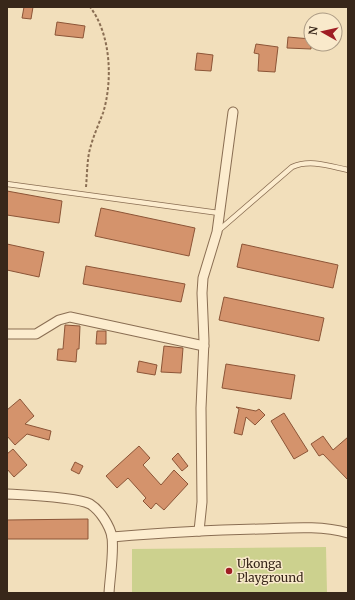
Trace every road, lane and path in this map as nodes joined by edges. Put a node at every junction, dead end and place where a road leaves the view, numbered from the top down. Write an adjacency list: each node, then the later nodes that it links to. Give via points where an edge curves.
1 (90, 7): 5 (path, via 100,21 109,82 103,111 88,154)
2 (233, 112): 6 (street)
3 (348, 170): 7 (lane, via 314,163 301,163 292,167)
4 (7, 184): 5 (lane)
5 (86, 195): 6 (lane)
6 (219, 213): 7 (street)
7 (217, 232): 9 (street, via 203,278)
8 (7, 334): 9 (street, via 36,334 59,320 70,317)
9 (204, 346): 11 (street, via 201,408 202,502)
10 (7, 494): 13 (street, via 59,498 89,504 104,520)
11 (199, 531): 12 (street, via 299,527); 13 (street)
12 (348, 533)
13 (112, 537): 14 (street)
14 (109, 593)

